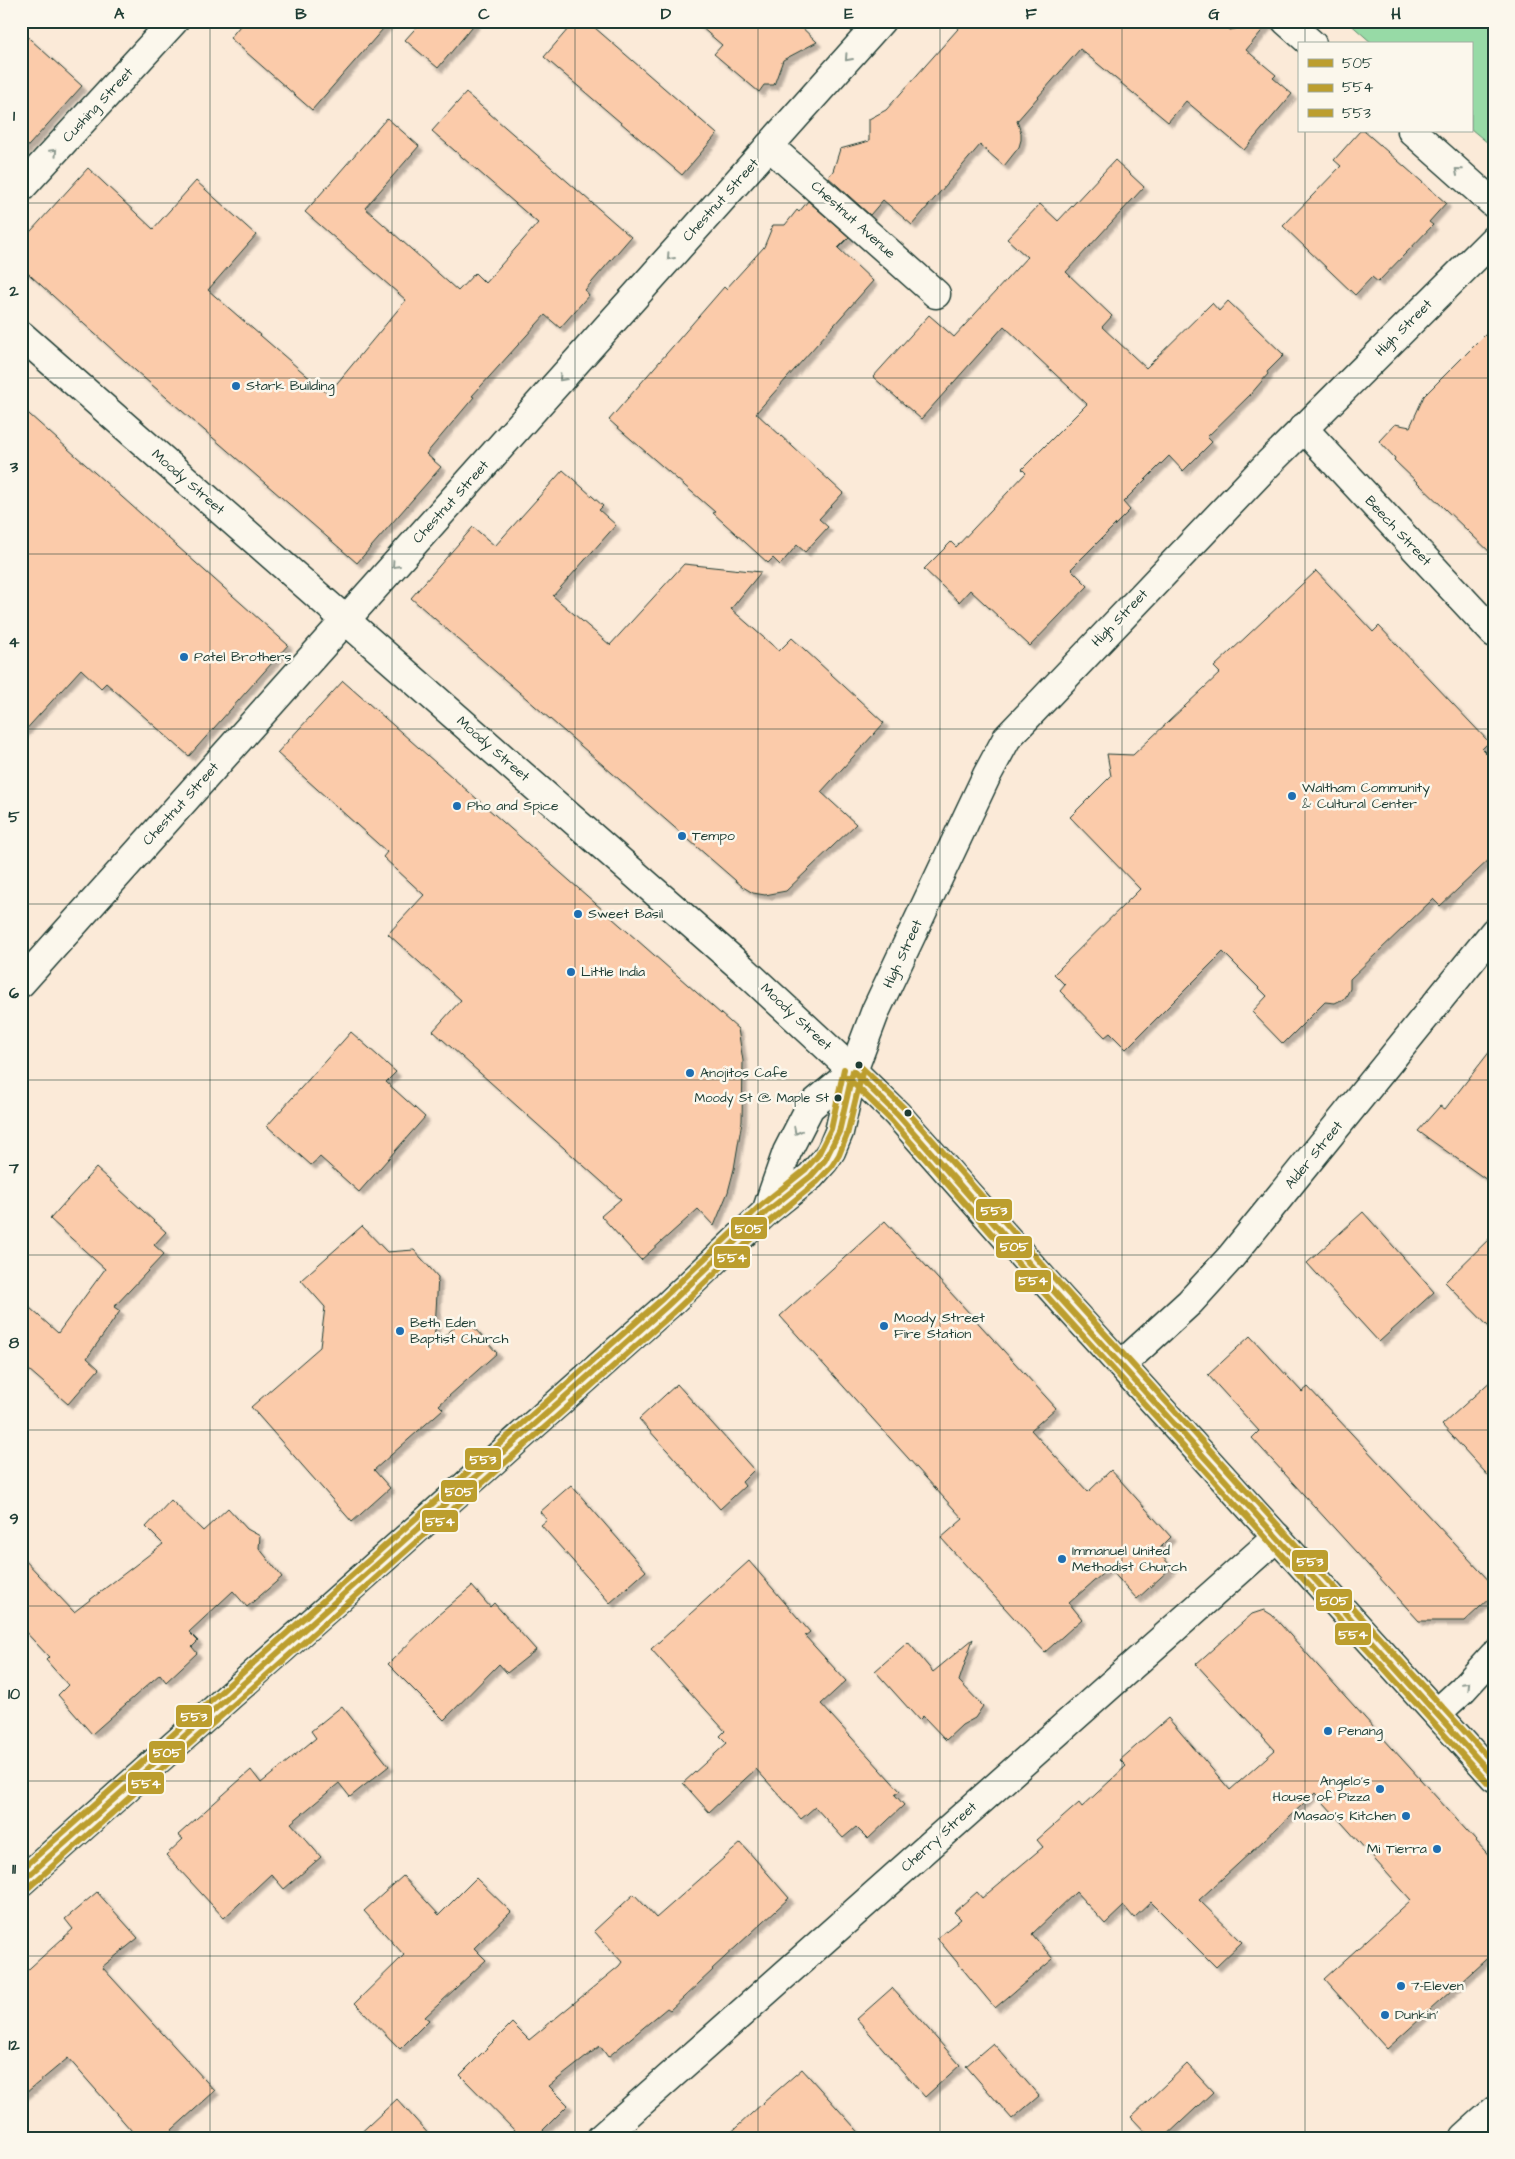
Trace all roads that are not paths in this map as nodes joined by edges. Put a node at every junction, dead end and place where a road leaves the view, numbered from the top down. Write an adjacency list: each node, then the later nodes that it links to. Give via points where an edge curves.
1 (174, 21): 7 (street, Cushing Street, one-way to 1)
2 (881, 21): 6 (street, Chestnut Street, one-way to 6)
3 (1286, 21): 4 (street)
4 (1310, 42)
5 (1413, 132): 8 (street, one-way to 5)
6 (769, 146): 10 (street, Chestnut Avenue); 13 (street, Chestnut Street, one-way to 13)
7 (21, 188)
8 (1494, 204)
9 (1494, 239): 12 (street, High Street)
10 (936, 294)
11 (21, 335): 13 (street, Moody Street)
12 (1303, 428): 14 (street, Beech Street); 17 (street, High Street, via 1007,738 876,1010)
13 (346, 620): 16 (street, Chestnut Street); 17 (street, Moody Street, via 750,975)
14 (1494, 633)
15 (1494, 932): 19 (street, Alder Street, via 1230,1258 1190,1302)
16 (21, 983)
17 (853, 1070): 18 (street, one-way to 18, via 810,1107 787,1152); 18 (street, High Street, via 832,1151 810,1176); 19 (street, Moody Street, via 897,1114)
18 (766, 1212): 24 (street, High Street, via 668,1306)
19 (1121, 1365): 20 (street, Moody Street)
20 (1277, 1537): 22 (street, Moody Street); 26 (street, Cherry Street)
21 (1494, 1655): 22 (street, one-way to 21, via 1463,1690)
22 (1436, 1713): 23 (street, Moody Street)
23 (1494, 1777)
24 (21, 1882)
25 (1494, 2111): 27 (street)
26 (601, 2138)
27 (1464, 2138)

